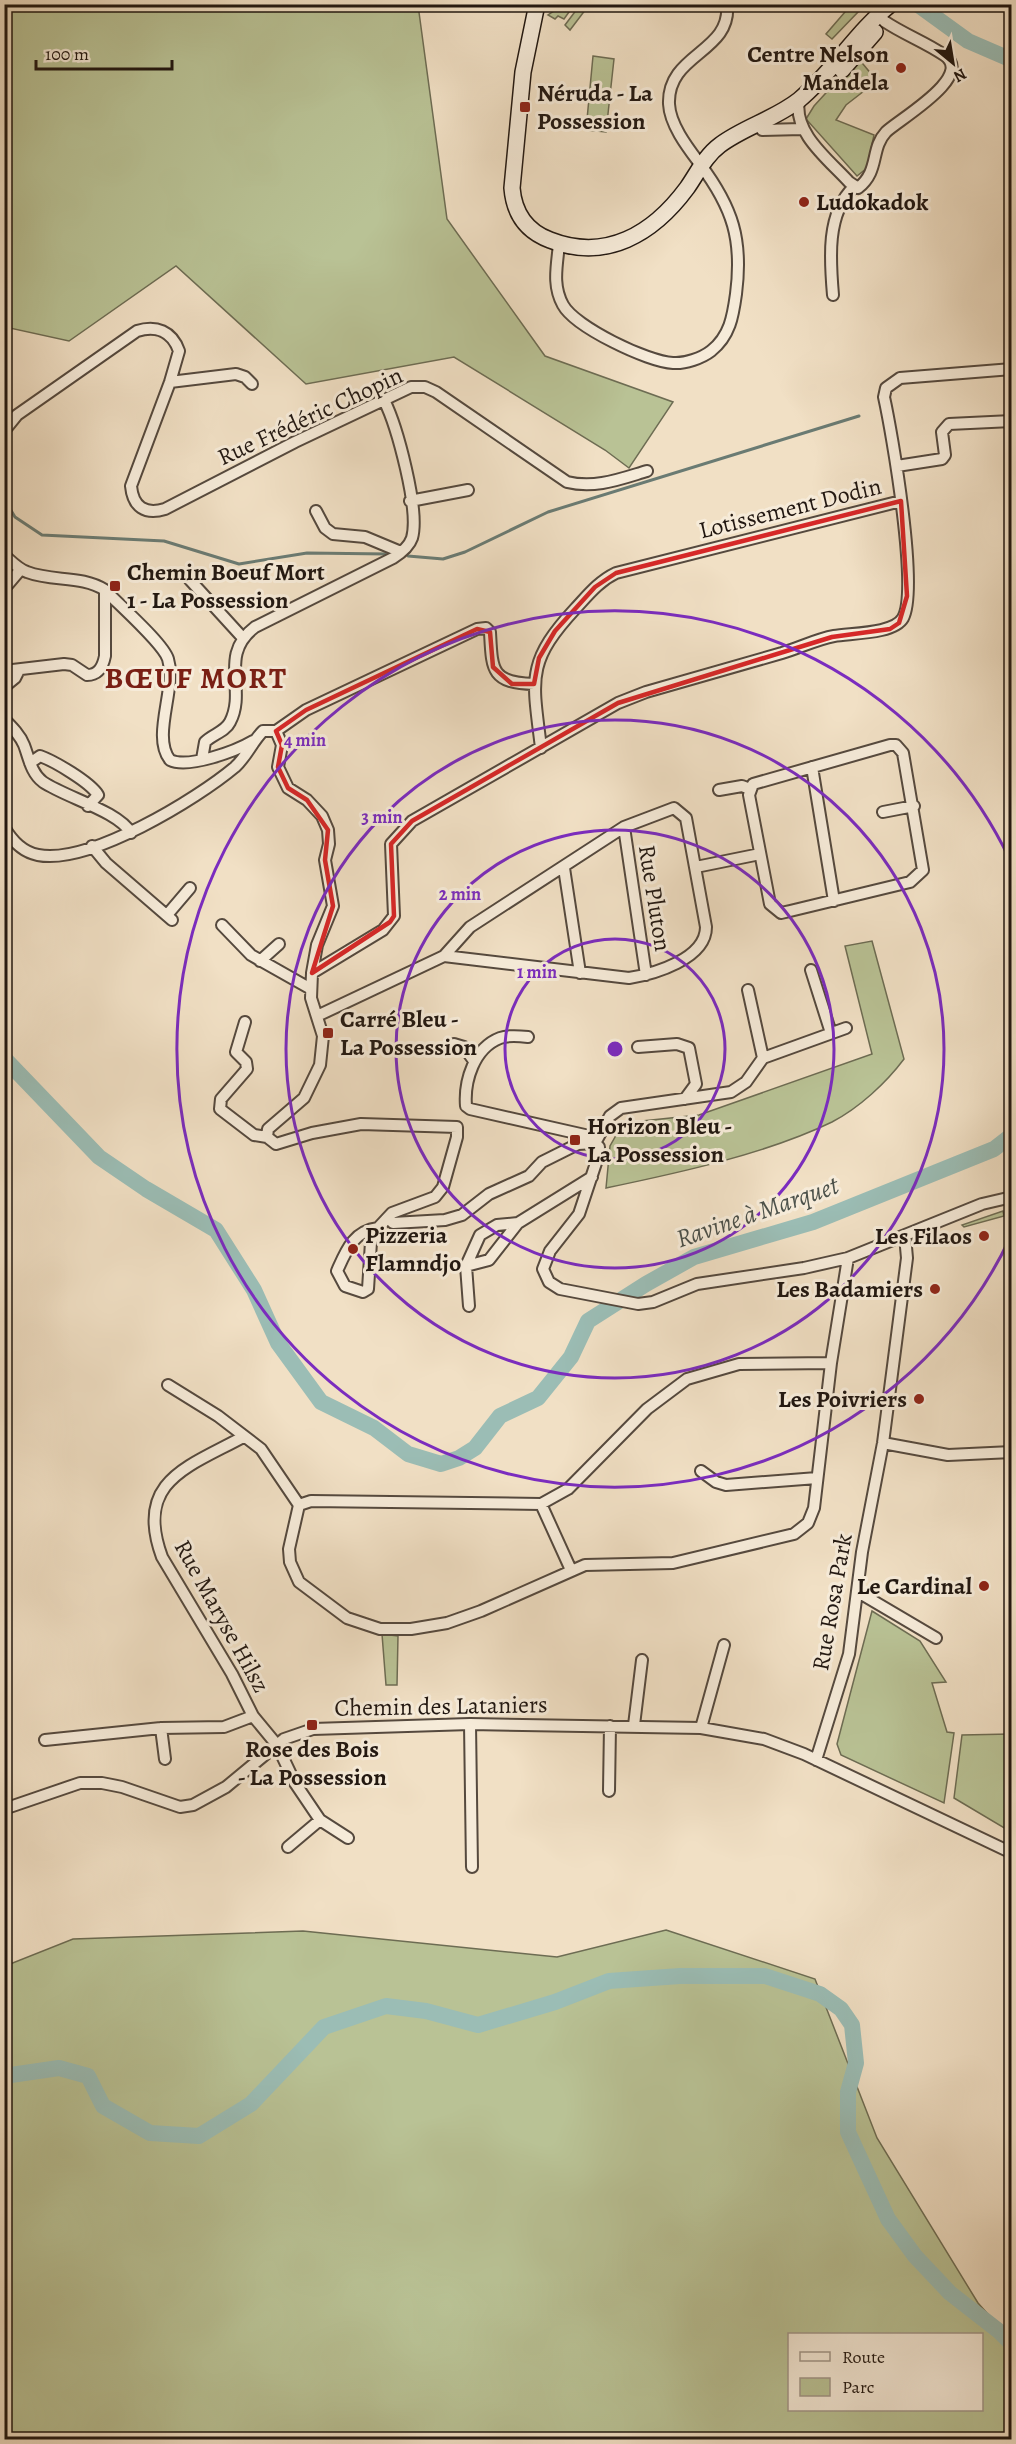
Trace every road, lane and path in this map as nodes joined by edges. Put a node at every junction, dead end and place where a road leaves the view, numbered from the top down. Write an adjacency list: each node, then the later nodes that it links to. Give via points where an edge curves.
1 (727, 4): 10 (street, via 729,20 718,39 686,63 670,91 669,106 681,136)
2 (891, 4): 6 (main road)
3 (898, 4): 5 (main road)
4 (539, 6): 12 (main road, via 523,72 513,202 527,225 543,238)
5 (884, 21): 6 (main road, via 828,86); 11 (street, via 945,55 951,71 944,87 883,135 872,173 865,183)
6 (798, 106): 7 (street); 8 (main road); 9 (main road)
7 (802, 129): 8 (street); 11 (street)
8 (762, 130): 9 (main road)
9 (743, 133): 10 (main road, via 719,146)
10 (702, 165): 12 (main road, via 675,203 629,240 603,248); 12 (street, via 733,222 740,268 727,334 698,359 675,364 653,359 596,334 564,308 555,286)
11 (854, 187): 13 (street, via 838,207 832,248)
12 (559, 244)
13 (833, 296)
14 (1011, 369): 20 (street, via 930,374 891,382 884,397)
15 (170, 382): 16 (street, via 236,374); 17 (street, Rue Frédéric Chopin, via 130,486 139,507 152,513); 19 (street, Rue Frédéric Chopin, via 178,359 177,345 162,329 146,328 17,416)
16 (252, 384)
17 (384, 400): 21 (street, Rue Frédéric Chopin, via 411,387 436,392 567,482 583,486 600,484); 23 (street, via 401,442)
18 (1011, 421): 20 (street, via 950,424 942,432 942,459)
19 (4, 431)
20 (897, 465): 24 (street)
21 (647, 471)
22 (468, 490): 23 (street)
23 (410, 501): 26 (street, via 412,539)
24 (901, 501): 35 (street, Lotissement Dodin, via 616,573 595,587 555,631 539,658); 40 (street, Lotissement Dodin, via 907,596 904,617 898,623 890,628 832,637 646,692 618,703)
25 (316, 511): 26 (street, via 333,534 365,537)
26 (401, 552): 32 (street)
27 (4, 555): 28 (street)
28 (21, 569): 30 (street); 31 (street, via 84,580)
29 (190, 579): 32 (street)
30 (4, 589)
31 (105, 590): 33 (street, via 105,656 100,670 87,675 64,664); 41 (street, via 168,658 165,754 176,763)
32 (242, 637): 41 (street, via 236,651 233,715 226,727 205,742)
33 (19, 670): 34 (street); 36 (street)
34 (4, 671)
35 (534, 684): 38 (street, via 512,684 499,677 493,667 490,632 477,629 306,710); 40 (street, Lotissement Dodin)
36 (4, 687)
37 (4, 719): 42 (street, via 24,744)
38 (276, 731): 39 (street, via 263,731); 64 (street, via 282,745 278,767 288,788 307,800 322,816 328,830 325,860 333,906 317,945)
39 (253, 741): 41 (street); 51 (street, via 244,758 225,775)
40 (541, 748): 64 (street, Lotissement Dodin, via 399,832 391,844 394,916 383,930)
41 (202, 759)
42 (30, 763): 46 (street, via 41,781); 46 (street, via 39,756 48,759 90,786 98,795)
43 (812, 767): 44 (street, via 753,784); 47 (street, via 896,745 903,753); 57 (street)
44 (750, 789): 45 (street, via 742,786); 53 (street)
45 (719, 790)
46 (88, 806): 51 (street, via 116,817)
47 (914, 806): 48 (street); 57 (street, via 923,870 920,875 910,882)
48 (883, 812)
49 (4, 827): 52 (street, via 17,844 40,855 60,856)
50 (624, 827): 54 (street, via 674,807 686,818); 55 (street); 65 (street, Rue Pluton)
51 (131, 833): 52 (street)
52 (92, 846): 56 (street, via 170,918)
53 (760, 854): 54 (street); 57 (street, via 774,910 781,914)
54 (696, 867): 65 (street, via 706,927 703,943 693,953)
55 (564, 868): 60 (street, via 470,927); 63 (street)
56 (190, 888)
57 (834, 901)
58 (222, 925): 61 (street)
59 (279, 944): 61 (street)
60 (444, 956): 63 (street); 68 (street)
61 (260, 961): 66 (street)
62 (811, 970): 71 (street)
63 (580, 973): 65 (street, via 629,978)
64 (312, 974): 66 (street)
65 (646, 975)
66 (311, 989): 68 (street)
67 (748, 990): 75 (street)
68 (317, 1016): 78 (street, via 322,1036 320,1065 304,1098 268,1129)
69 (245, 1022): 78 (street, via 237,1052 247,1069 221,1099 220,1109 254,1135)
70 (846, 1028): 71 (street)
71 (831, 1034): 75 (street)
72 (528, 1036): 76 (street, via 501,1037)
73 (454, 1044): 76 (street, via 464,1047)
74 (638, 1047): 77 (street, via 677,1044 689,1048 696,1084)
75 (763, 1058): 77 (street, via 739,1088)
76 (474, 1061): 79 (street, via 465,1097 470,1109)
77 (685, 1099): 79 (street, via 621,1108 610,1116)
78 (267, 1137): 82 (street, via 276,1144 361,1124 457,1127 443,1187 435,1197)
79 (597, 1141): 80 (street, via 599,1153); 82 (street, via 578,1144 542,1162 523,1180 496,1190 455,1218 404,1224)
80 (592, 1177): 83 (street); 86 (street, via 579,1214 550,1251 543,1269 549,1282 560,1289 638,1304 697,1284)
81 (1011, 1197): 85 (street, via 982,1204)
82 (388, 1218): 84 (street)
83 (518, 1223): 87 (street, via 489,1260); 87 (street, via 488,1228 477,1241)
84 (378, 1228): 84 (street, via 365,1231 348,1247 337,1271 345,1286 363,1292 368,1289 371,1242)
85 (905, 1236): 86 (street); 92 (street, Rue Rosa Park, via 907,1258)
86 (848, 1258): 89 (street)
87 (466, 1266): 88 (street)
88 (469, 1306)
89 (831, 1363): 95 (street); 96 (street, via 739,1364 687,1378 647,1409 568,1489)
90 (168, 1385): 91 (street, via 218,1416)
91 (243, 1437): 97 (street, via 261,1449); 103 (street, Rue Maryse Hilsz, via 170,1478 158,1495 155,1516 162,1557)
92 (883, 1443): 93 (street, via 948,1455); 99 (street, Rue Rosa Park)
93 (1011, 1452)
94 (701, 1471): 95 (street, via 726,1485)
95 (817, 1478): 98 (street, via 808,1523 794,1534 673,1563 601,1563)
96 (541, 1504): 97 (street, via 311,1501); 98 (street)
97 (299, 1505): 98 (street, via 289,1549 294,1575 304,1588 347,1618 371,1627 411,1629 447,1623)
98 (571, 1570)
99 (858, 1592): 100 (street); 112 (street, Rue Rosa Park, via 849,1654)
100 (936, 1638)
101 (724, 1645): 108 (street)
102 (642, 1660): 105 (street)
103 (253, 1716): 107 (street, via 224,1727); 110 (street, Rue Maryse Hilsz)
104 (470, 1724): 106 (street, Chemin des Lataniers); 110 (street, Chemin des Lataniers, via 313,1729); 119 (street)
105 (634, 1725): 106 (street, Chemin des Lataniers); 108 (street, Chemin des Lataniers)
106 (610, 1726): 113 (street)
107 (160, 1728): 109 (street); 111 (street)
108 (701, 1728): 112 (street, Chemin des Lataniers, via 764,1738)
109 (45, 1740)
110 (276, 1745): 114 (street, Chemin des Lataniers, via 226,1787 193,1805 173,1806 122,1787 80,1783); 115 (street, via 295,1784)
111 (165, 1759)
112 (816, 1760): 118 (street, Chemin des Lataniers)
113 (609, 1791)
114 (4, 1809)
115 (320, 1820): 116 (street); 117 (street)
116 (348, 1838)
117 (288, 1847)
118 (1011, 1853)
119 (472, 1867)

